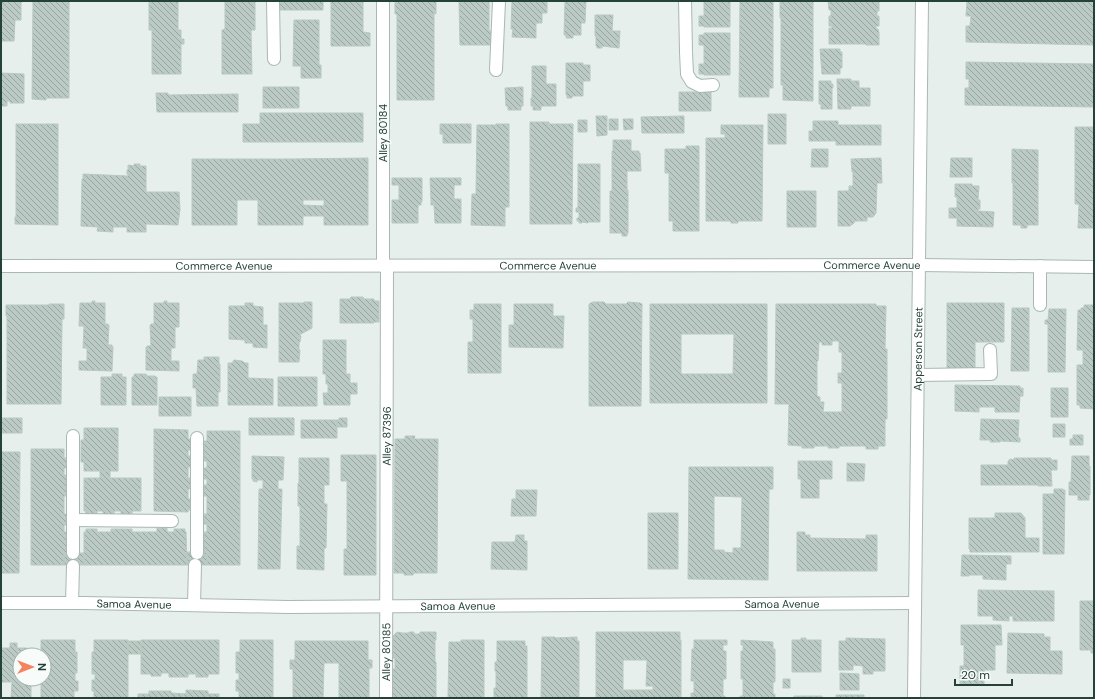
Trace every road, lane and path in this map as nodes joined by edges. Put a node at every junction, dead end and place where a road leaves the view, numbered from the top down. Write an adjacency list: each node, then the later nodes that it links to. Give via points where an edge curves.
1 (273, 1): 6 (street)
2 (383, 1): 11 (street, Alley 80184)
3 (498, 1): 7 (street)
4 (685, 1): 8 (street, via 687,74 692,82 700,86)
5 (922, 1): 9 (street, Apperson Street)
6 (274, 59)
7 (496, 70)
8 (713, 85)
9 (919, 265): 11 (street, Commerce Avenue); 12 (street, Commerce Avenue); 16 (street, Apperson Street)
10 (1, 266): 11 (street, Commerce Avenue)
11 (385, 266): 29 (street, Alley 87396)
12 (1040, 266): 13 (street, Commerce Avenue); 14 (street)
13 (1094, 267)
14 (1040, 305)
15 (990, 350): 16 (street, via 991,374)
16 (918, 375): 27 (street, Apperson Street)
17 (73, 436): 19 (street)
18 (197, 438): 22 (street)
19 (72, 520): 20 (street); 21 (street)
20 (172, 521)
21 (72, 553)
22 (197, 553)
23 (72, 566): 26 (street)
24 (195, 566): 28 (street)
25 (1, 603): 26 (street, Samoa Avenue)
26 (72, 603): 28 (street, Samoa Avenue)
27 (915, 603): 29 (street, Samoa Avenue); 31 (street, Apperson Street)
28 (194, 605): 29 (street, Samoa Avenue)
29 (386, 606): 30 (street, Alley 80185)
30 (386, 698)
31 (914, 698)

